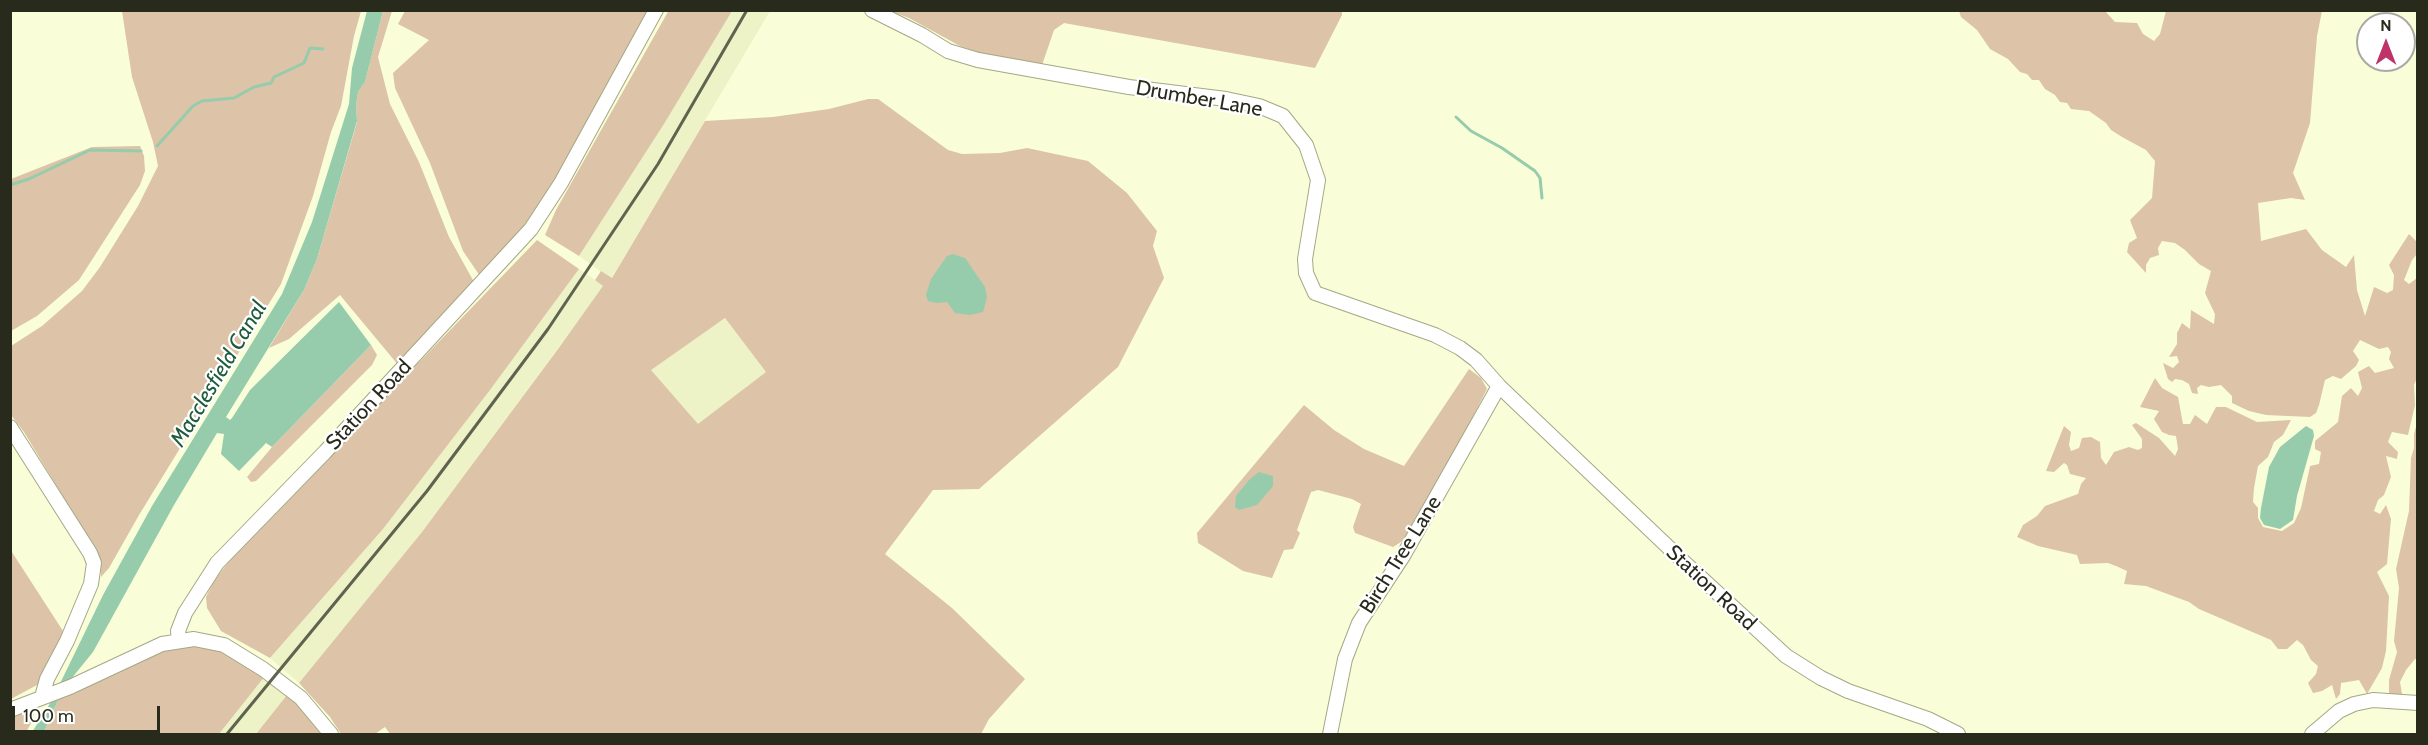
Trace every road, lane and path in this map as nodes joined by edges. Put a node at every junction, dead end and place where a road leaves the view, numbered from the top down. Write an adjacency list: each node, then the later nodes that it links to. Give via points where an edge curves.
1 (656, 10): 5 (street, Station Road, via 561,183 531,229 217,563 185,613 178,631)
2 (872, 10): 3 (street, Drumber Lane, via 948,51 978,60 1259,105 1283,116 1306,145 1318,180 1305,259 1315,293 1460,348)
3 (1499, 386): 10 (street, Birch Tree Lane, via 1403,556 1359,623 1345,659); 11 (street, Station Road, via 1786,656 1836,686 1928,719)
4 (10, 427): 6 (street, via 94,563 91,585 47,678)
5 (179, 641): 6 (street, via 162,644); 9 (street, via 194,639 224,645 250,661 301,698)
6 (42, 697): 8 (street)
7 (2418, 703): 12 (street, via 2373,700 2354,704 2339,711)
8 (10, 710)
9 (331, 735)
10 (1330, 735)
11 (1959, 735)
12 (2312, 735)

